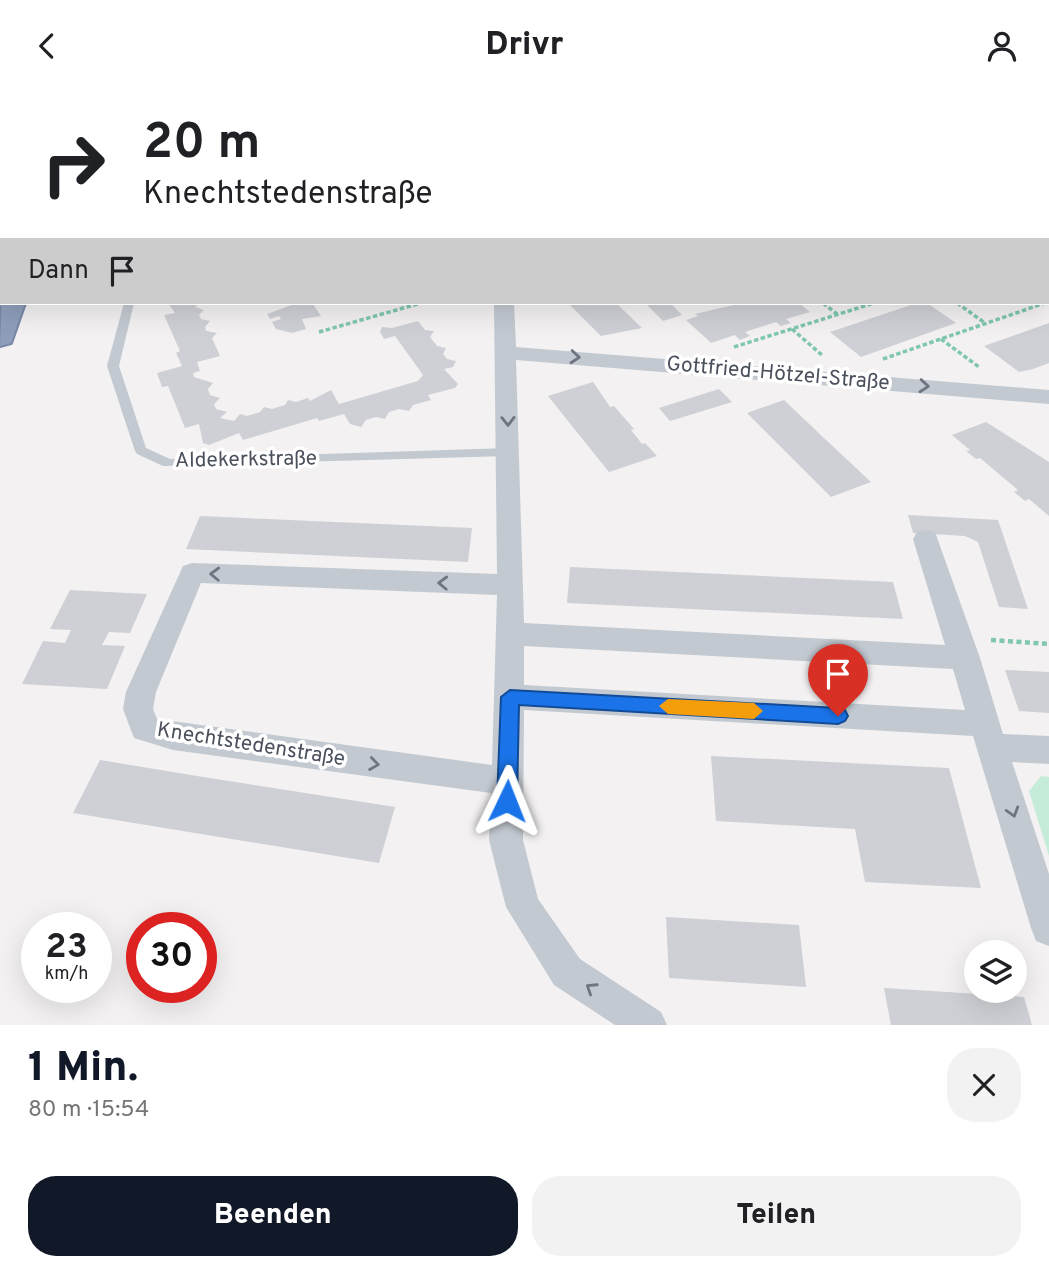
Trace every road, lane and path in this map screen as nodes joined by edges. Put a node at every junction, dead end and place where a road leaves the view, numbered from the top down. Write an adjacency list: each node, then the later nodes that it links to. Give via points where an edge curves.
1 (9, 305): 12 (highway)
2 (128, 305): 17 (lane, Aldekerkstraße, via 113,366 141,451 168,463)
3 (414, 305): 11 (path)
4 (504, 305): 14 (street)
5 (826, 305): 9 (path)
6 (867, 305): 9 (path)
7 (960, 305): 10 (path)
8 (1038, 305): 10 (path)
9 (837, 314): 13 (path)
10 (986, 323): 15 (path)
11 (319, 332)
12 (0, 337)
13 (732, 348)
14 (507, 353): 16 (street, Gottfried-Hötzel-Straße, one-way to 16); 17 (street, one-way to 17)
15 (881, 359)
16 (1049, 397)
17 (508, 452): 19 (street)
18 (926, 539): 22 (street)
19 (511, 586): 20 (street); 26 (street, Knechtstedenstraße, one-way to 26, via 192,573 138,709 145,729 173,737)
20 (510, 634): 22 (street); 23 (street)
21 (1049, 645): 22 (path)
22 (962, 648): 24 (street)
23 (510, 697): 24 (street); 26 (street)
24 (989, 735): 25 (street); 27 (street, one-way to 27)
25 (1049, 750)
26 (508, 781): 28 (street, one-way to 26, via 567,972 523,907 506,840)
27 (1049, 928)
28 (648, 1025)

